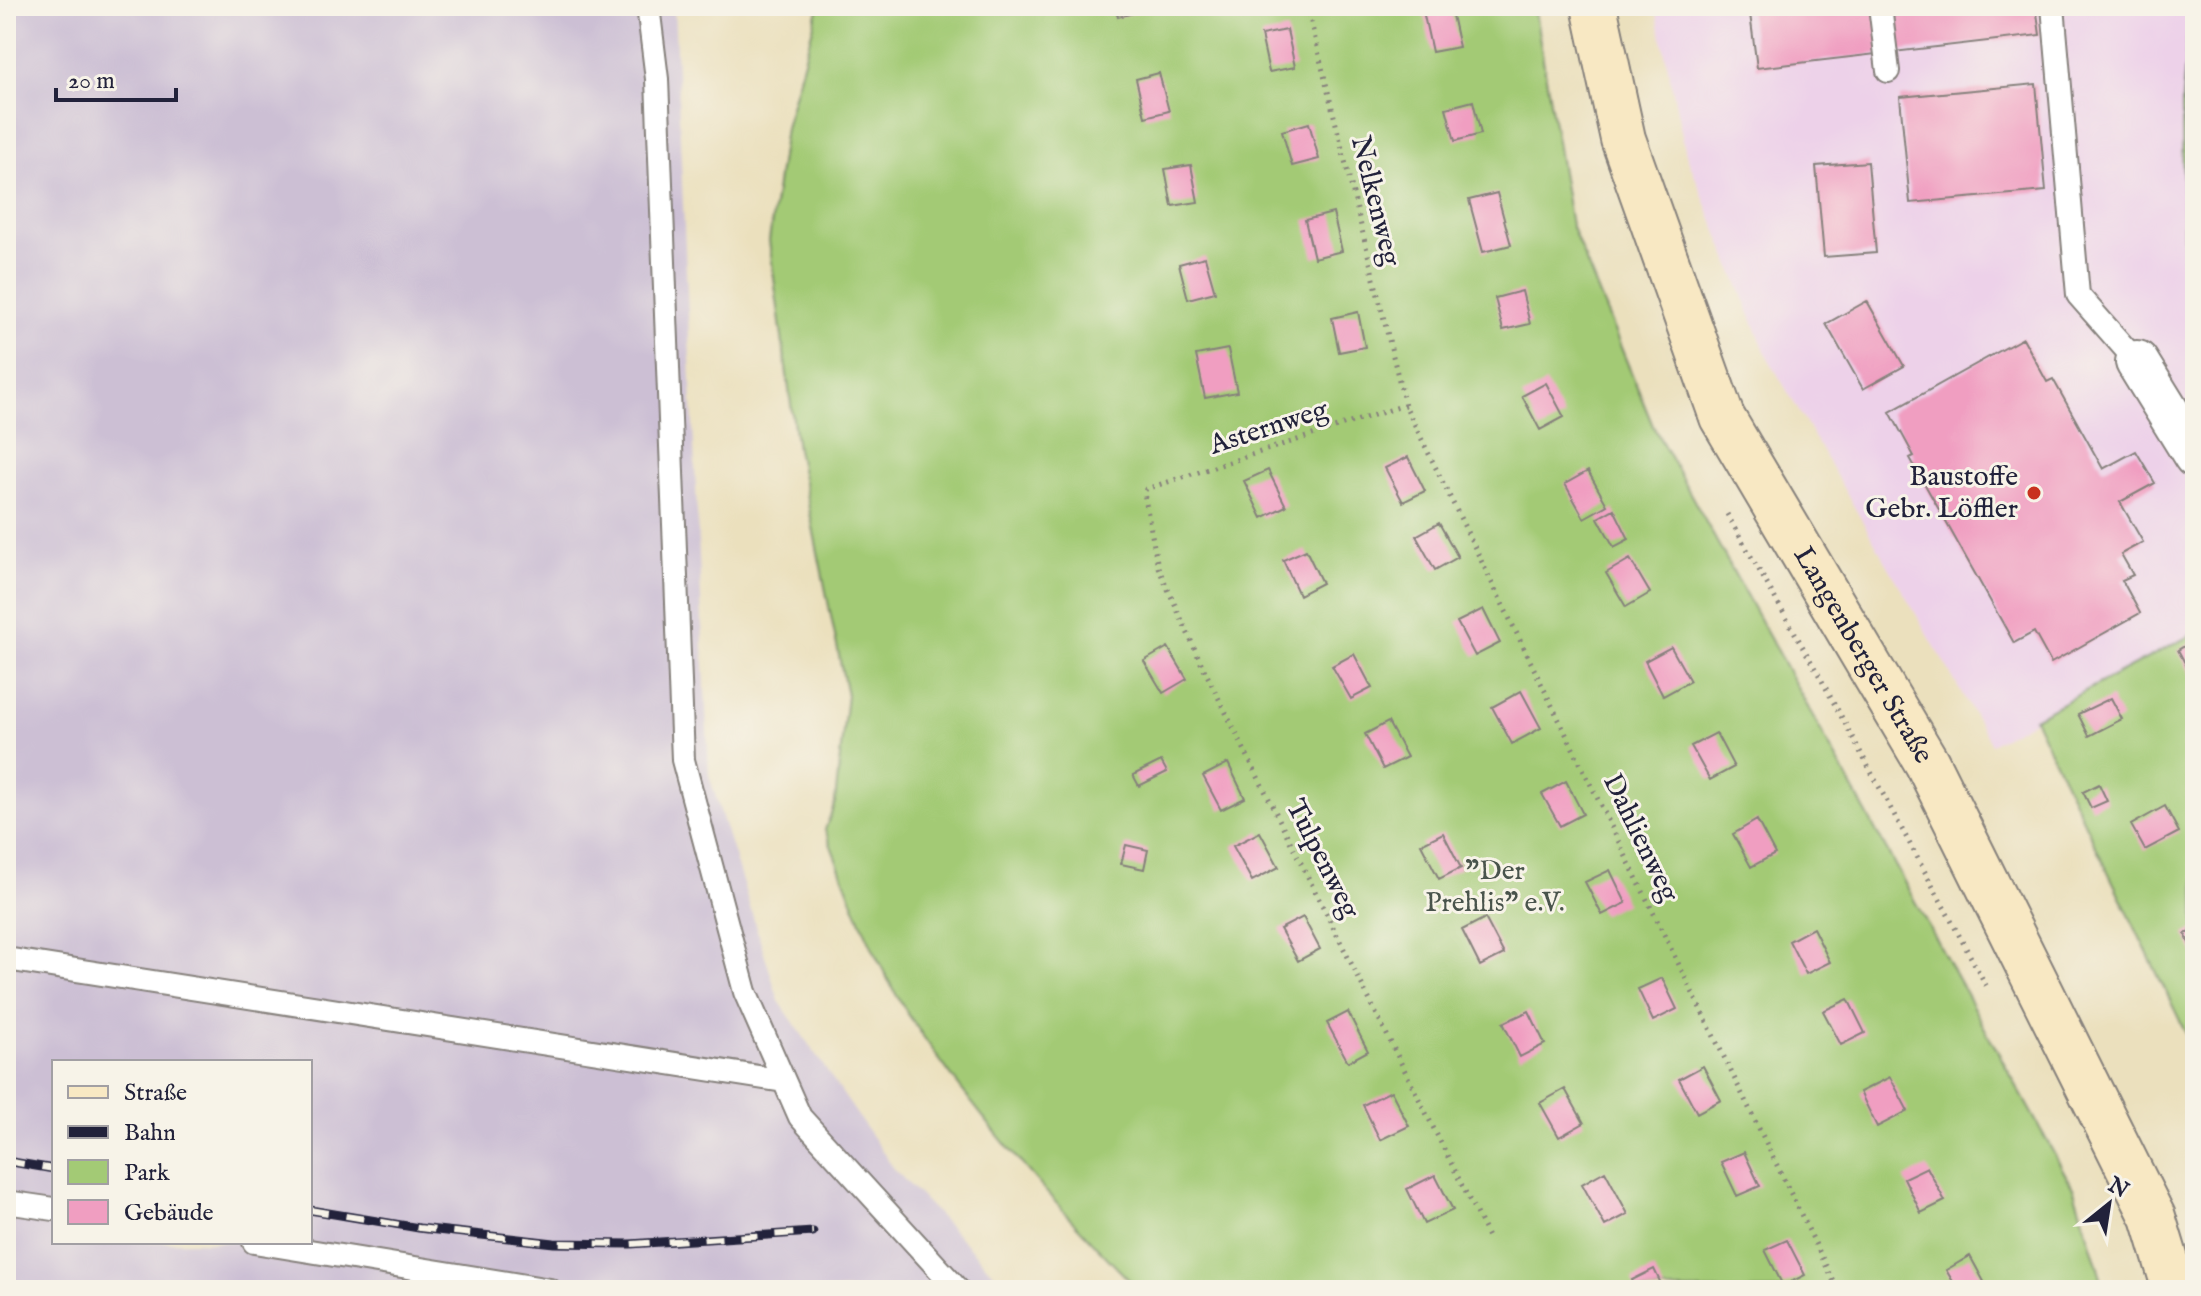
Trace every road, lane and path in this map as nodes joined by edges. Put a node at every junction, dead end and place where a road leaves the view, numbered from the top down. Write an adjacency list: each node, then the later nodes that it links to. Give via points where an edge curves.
1 (648, 6): 12 (lane, via 657,79 683,760 745,992)
2 (1307, 6): 8 (path, Nelkenweg)
3 (1594, 6): 20 (main road, Langenberger Straße, via 1623,139 1722,417 1927,763 2153,1217)
4 (1880, 6): 6 (lane)
5 (2053, 6): 7 (lane, via 2078,295)
6 (1888, 71)
7 (2137, 362): 9 (street)
8 (1405, 405): 10 (path, Asternweg); 19 (path, Dahlienweg)
9 (2195, 456)
10 (1146, 489): 15 (path, Tulpenweg, via 1158,567 1202,665)
11 (6, 959): 12 (lane)
12 (784, 1081): 18 (lane, via 800,1117)
13 (6, 1202): 14 (lane)
14 (52, 1209)
15 (1489, 1239)
16 (266, 1244): 17 (lane)
17 (550, 1290)
18 (958, 1290)
19 (1838, 1290)
20 (2175, 1290)

